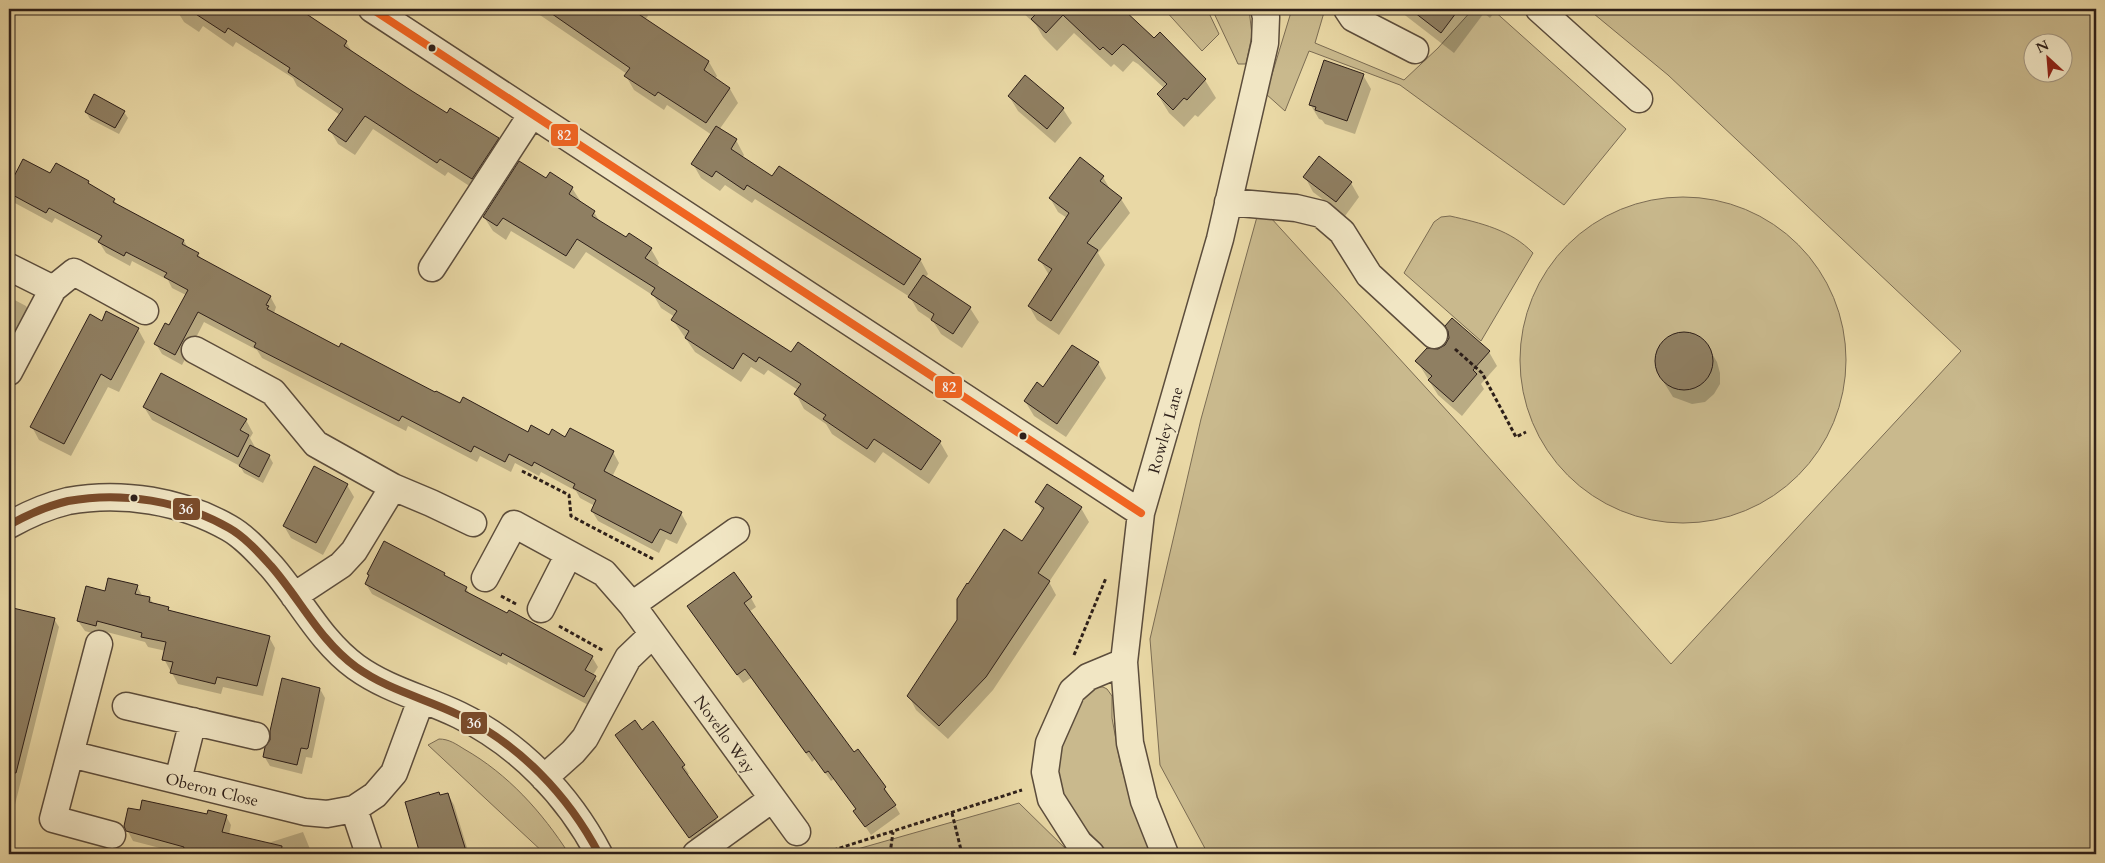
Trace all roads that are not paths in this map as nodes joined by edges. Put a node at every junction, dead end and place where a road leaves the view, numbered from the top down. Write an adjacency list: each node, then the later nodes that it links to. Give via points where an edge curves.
1 (372, 9): 7 (street)
2 (1264, 9): 8 (street, Rowley Lane, via 1265,43)
3 (1347, 9): 5 (street, via 1353,18)
4 (1539, 9): 6 (street)
5 (1415, 50)
6 (1639, 99)
7 (532, 114): 10 (street); 17 (street)
8 (1228, 202): 13 (street, via 1296,208 1321,214 1342,232 1369,275); 17 (street, Rowley Lane)
9 (9, 267): 11 (street)
10 (432, 268)
11 (53, 289): 12 (street, via 74,272); 15 (street)
12 (145, 312)
13 (1434, 335)
14 (195, 350): 16 (street, via 273,392 316,444)
15 (9, 372)
16 (393, 487): 18 (street); 23 (street, via 354,551 341,565)
17 (1141, 513): 28 (street, Rowley Lane)
18 (473, 523)
19 (9, 525): 23 (street, via 31,513 68,501 140,498 172,504 230,529 271,566)
20 (736, 531): 24 (street)
21 (569, 554): 22 (street, via 514,524); 24 (street, Novello Way, via 604,573); 25 (street)
22 (485, 578)
23 (294, 596): 29 (street, via 334,648 354,666 380,683)
24 (632, 605): 26 (street, Novello Way)
25 (541, 610)
26 (652, 635): 34 (street, via 628,658 585,738); 36 (street, Novello Way)
27 (99, 644): 33 (street)
28 (1124, 662): 43 (street, via 1088,677 1072,691 1049,743 1045,772 1051,799 1079,843); 44 (street, Rowley Lane, via 1130,743 1144,801)
29 (421, 700): 34 (street, via 488,731); 37 (street, Oberon Close, via 394,773 375,795)
30 (126, 706): 31 (street)
31 (192, 721): 32 (street); 35 (street)
32 (256, 736)
33 (70, 754): 35 (street, Oberon Close); 39 (street, via 53,819)
34 (544, 778): 41 (street, via 568,805)
35 (178, 780): 37 (street, Oberon Close, via 305,812 327,814)
36 (772, 799): 38 (street, Novello Way); 42 (street)
37 (354, 809): 40 (street)
38 (797, 832)
39 (112, 835)
40 (369, 854)
41 (599, 854)
42 (696, 854)
43 (1091, 854)
44 (1165, 854)

